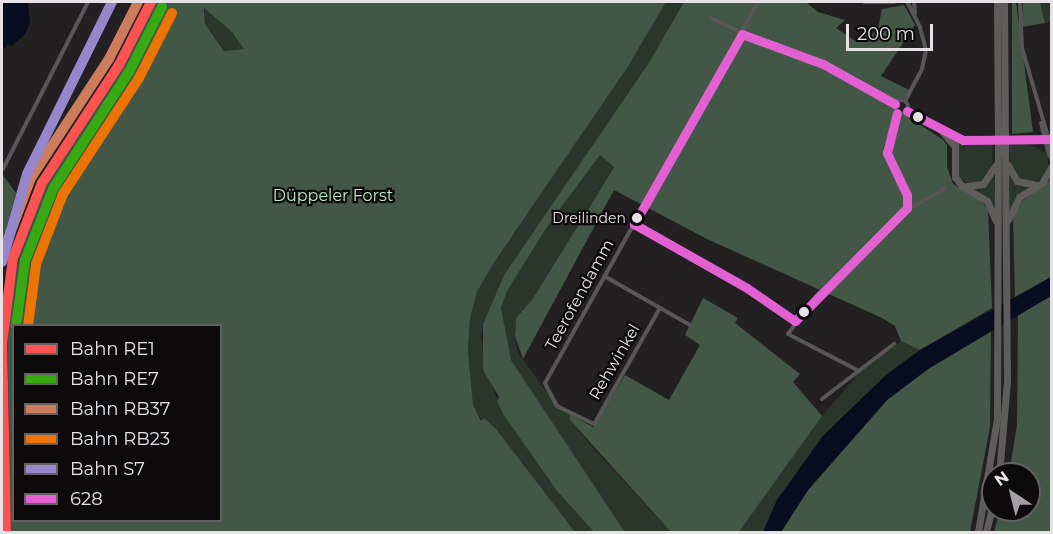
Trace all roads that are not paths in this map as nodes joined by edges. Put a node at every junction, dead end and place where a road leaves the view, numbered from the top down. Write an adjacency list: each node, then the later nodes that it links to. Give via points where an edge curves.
1 (88, 2): 26 (street)
2 (758, 2): 12 (street, Teerofendamm)
3 (864, 2): 4 (street)
4 (894, 2)
5 (907, 2): 10 (street)
6 (914, 2): 10 (street)
7 (997, 2): 18 (highway)
8 (1004, 2): 18 (highway)
9 (1020, 2): 19 (street, via 1022,48)
10 (916, 17): 13 (street, via 925,43 925,60)
11 (711, 18): 12 (street)
12 (742, 34): 14 (street, via 824,64); 31 (street, Teerofendamm)
13 (905, 101): 14 (street); 15 (street)
14 (895, 104): 16 (street)
15 (907, 111): 16 (street); 17 (street)
16 (897, 113): 30 (street, via 888,133 887,153 908,195)
17 (939, 128): 20 (highway)
18 (1001, 130): 23 (highway, bridge)
19 (1048, 139): 21 (street); 22 (street); 24 (street)
20 (956, 140): 21 (street); 27 (highway, via 952,161)
21 (1027, 141): 22 (street)
22 (1047, 151): 24 (street)
23 (1000, 156): 27 (highway, via 992,175 983,184 968,186); 28 (highway, via 1017,182); 32 (highway)
24 (1051, 159): 25 (highway)
25 (1052, 166): 28 (highway)
26 (3, 169)
27 (957, 181): 32 (highway, via 987,201)
28 (1042, 183): 32 (highway, via 1019,197)
29 (944, 189): 30 (street)
30 (906, 211): 35 (street)
31 (634, 224): 33 (street, Teerofendamm); 35 (street, via 747,288)
32 (1002, 229): 37 (highway)
33 (604, 276): 34 (street); 41 (street, Teerofendamm, via 546,380 557,406)
34 (660, 308): 36 (street); 41 (street, Rehwinkel)
35 (795, 321): 39 (street, via 788,334)
36 (690, 325)
37 (1003, 339): 42 (highway); 43 (highway, via 995,446)
38 (894, 344): 39 (street)
39 (859, 371): 40 (street)
40 (822, 399)
41 (590, 425)
42 (999, 462)
43 (978, 532)

